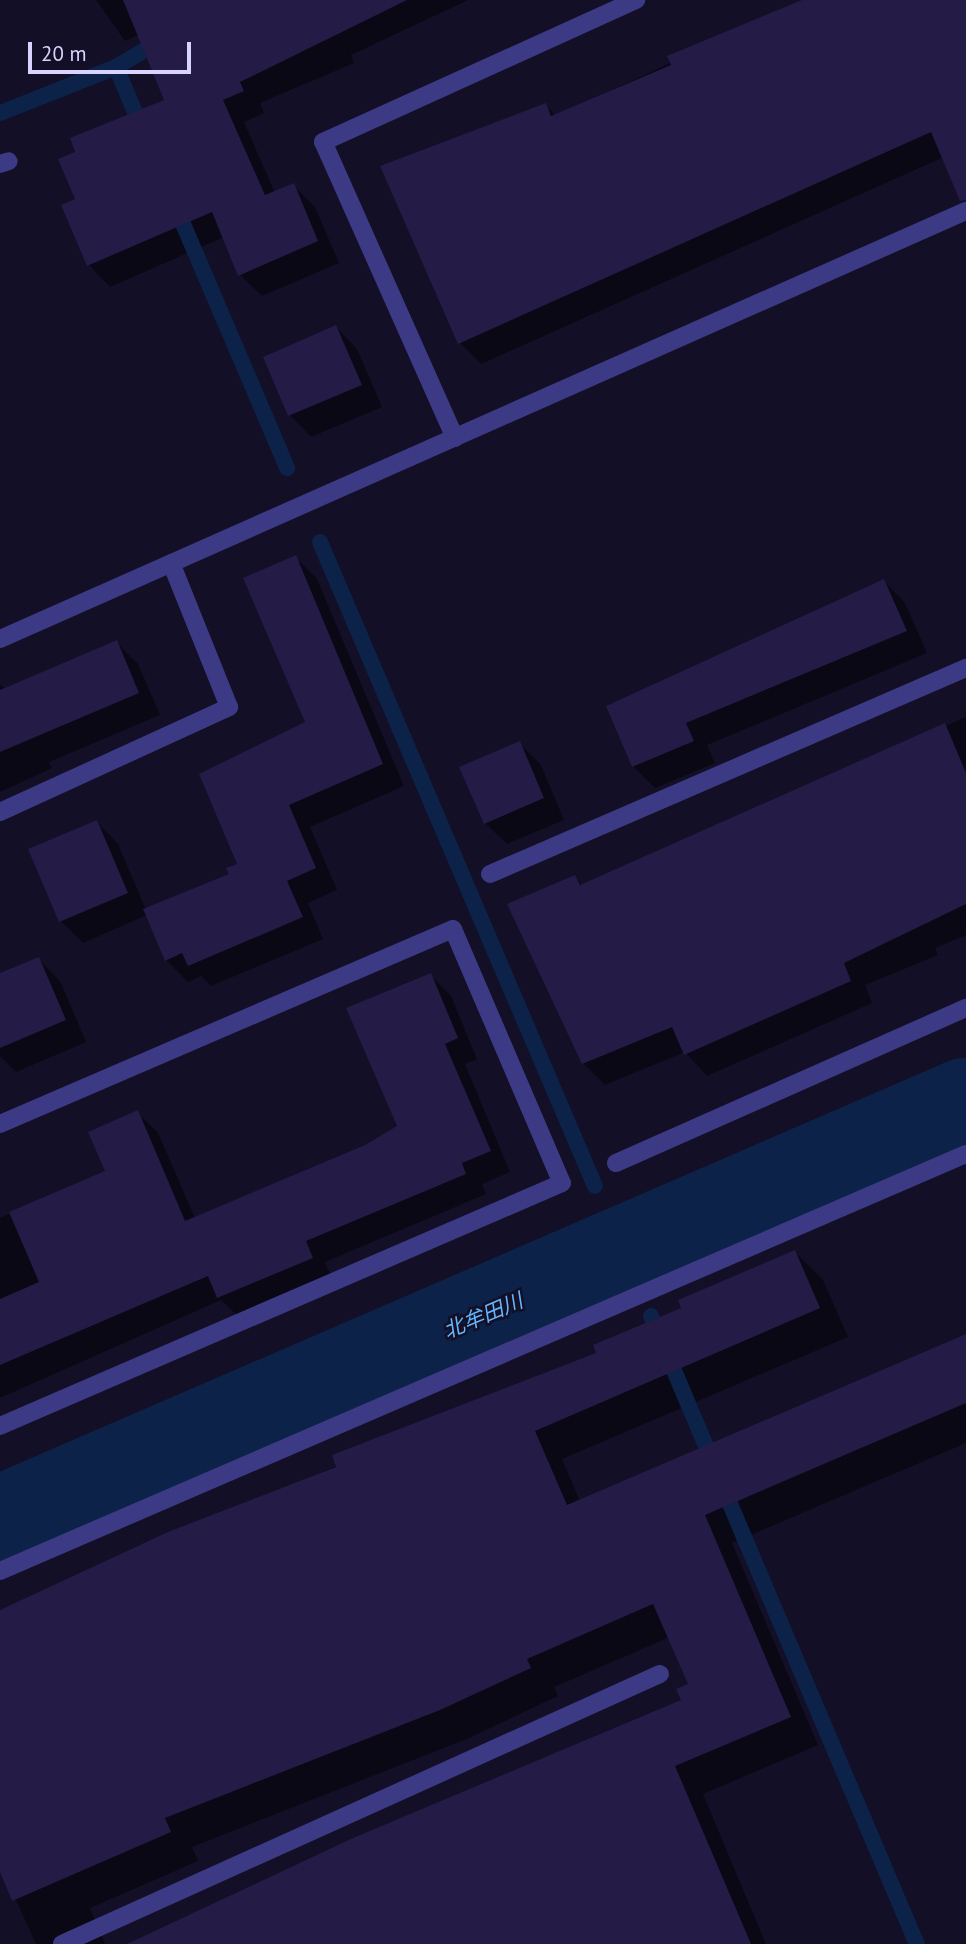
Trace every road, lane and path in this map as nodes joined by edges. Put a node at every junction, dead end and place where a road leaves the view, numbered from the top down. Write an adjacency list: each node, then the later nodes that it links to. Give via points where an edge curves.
1 (636, 0): 3 (street, via 323,142)
2 (966, 211): 3 (street)
3 (455, 438): 4 (street)
4 (171, 563): 5 (street); 7 (street, via 229,708)
5 (0, 639)
6 (966, 668): 8 (street)
7 (0, 813)
8 (489, 874)
9 (966, 1008): 12 (street)
10 (0, 1124): 13 (street, via 453,929 562,1183)
11 (966, 1154): 14 (street)
12 (616, 1163)
13 (0, 1426)
14 (0, 1571)
15 (660, 1675): 16 (street)
16 (62, 1944)

